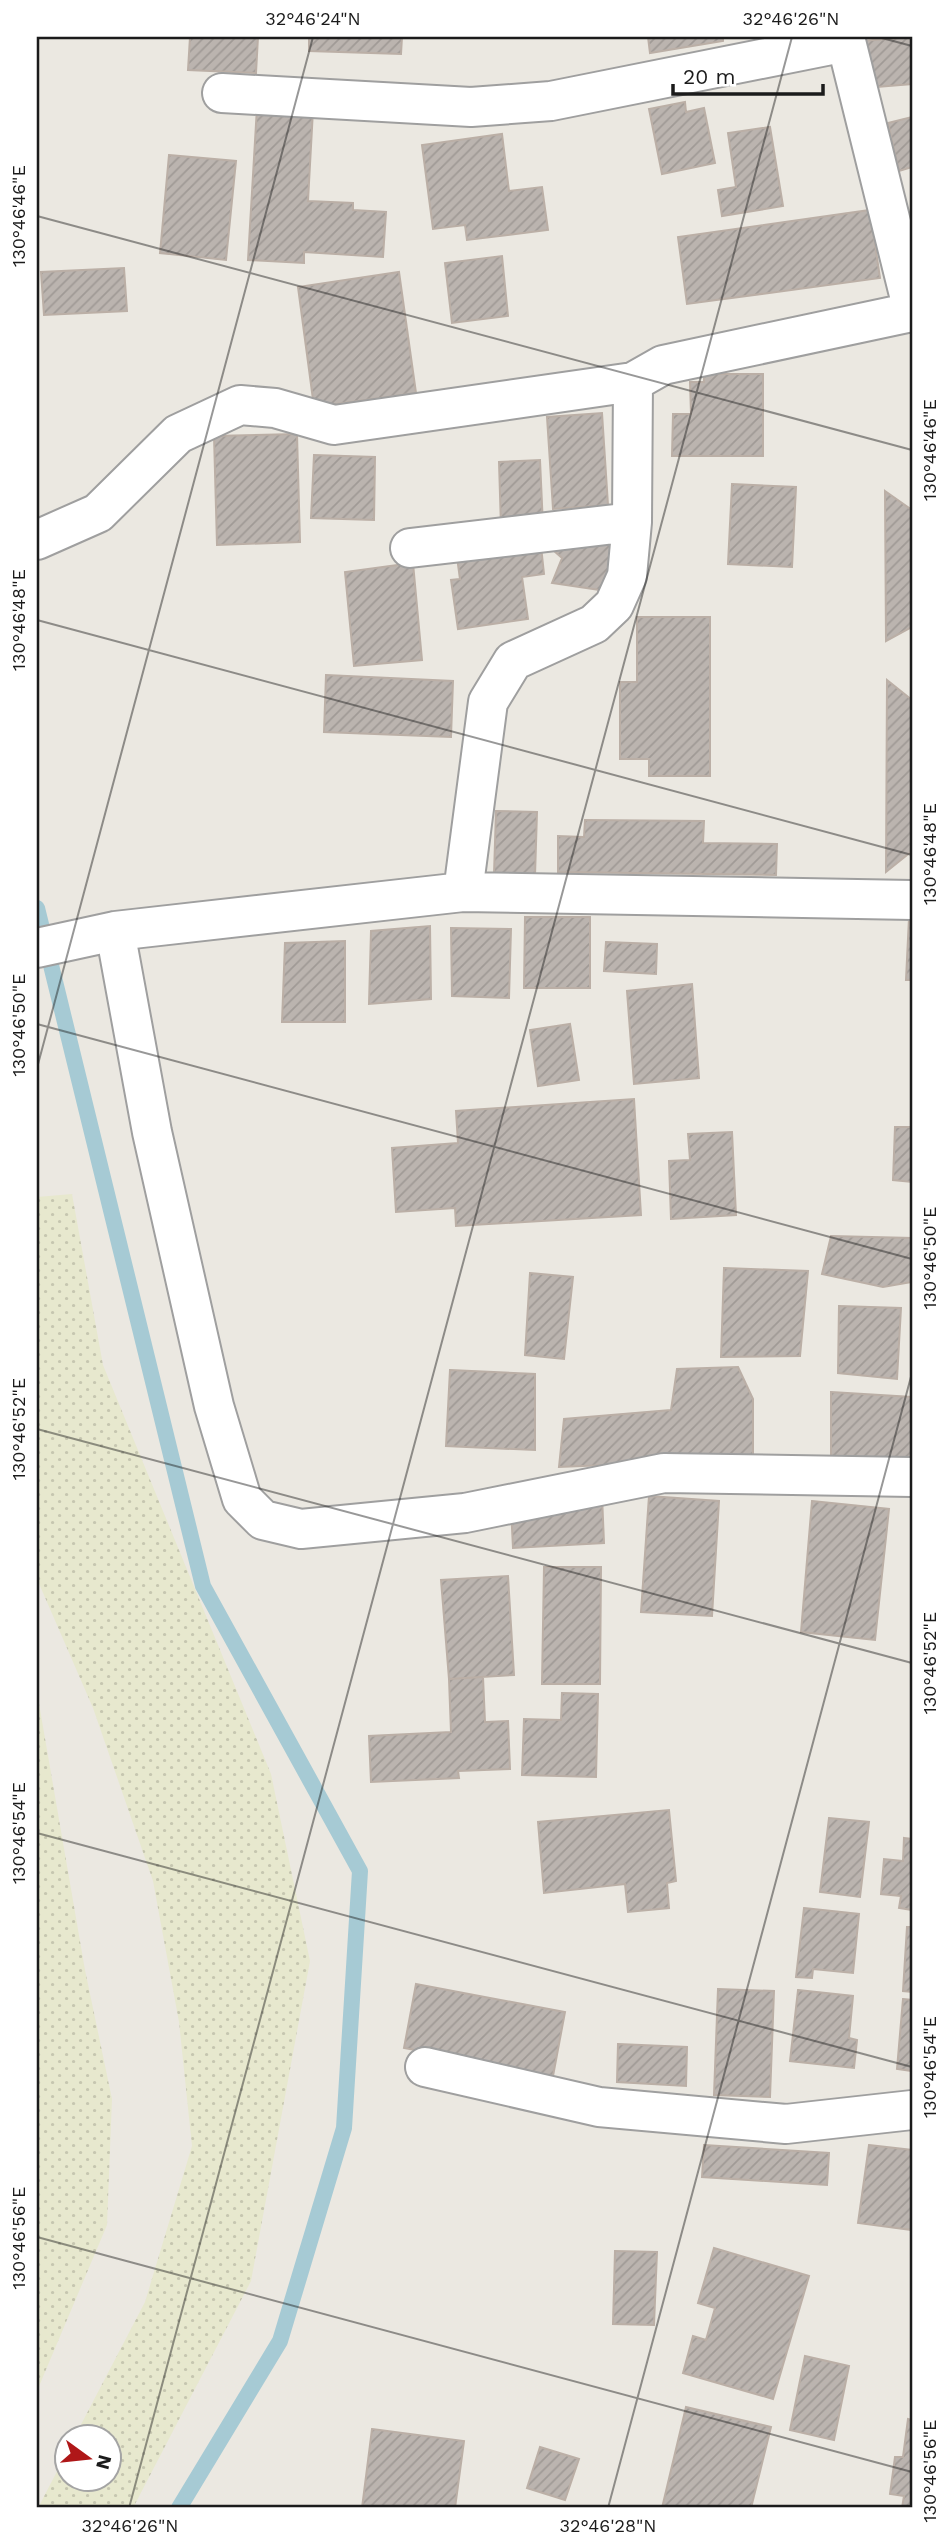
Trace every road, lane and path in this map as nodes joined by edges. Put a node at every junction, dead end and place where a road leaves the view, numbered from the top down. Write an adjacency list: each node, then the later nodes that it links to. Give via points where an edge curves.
1 (846, 39): 2 (street, via 551,101 471,107); 3 (street)
2 (222, 93)
3 (912, 307)
4 (912, 312): 5 (street, via 663,365)
5 (633, 382): 6 (street); 7 (street, via 334,425 275,408 240,405 178,434 98,513)
6 (632, 522): 8 (street); 9 (street, via 627,576 614,605 594,624 513,661 488,702)
7 (37, 540)
8 (410, 548)
9 (463, 892): 10 (street); 11 (street)
10 (912, 900)
11 (102, 934): 12 (street); 13 (street, via 214,1406 242,1499 263,1520 301,1529 465,1513 663,1474)
12 (37, 948)
13 (912, 1478)
14 (425, 2067): 15 (street, via 599,2107 786,2124)
15 (912, 2110)

